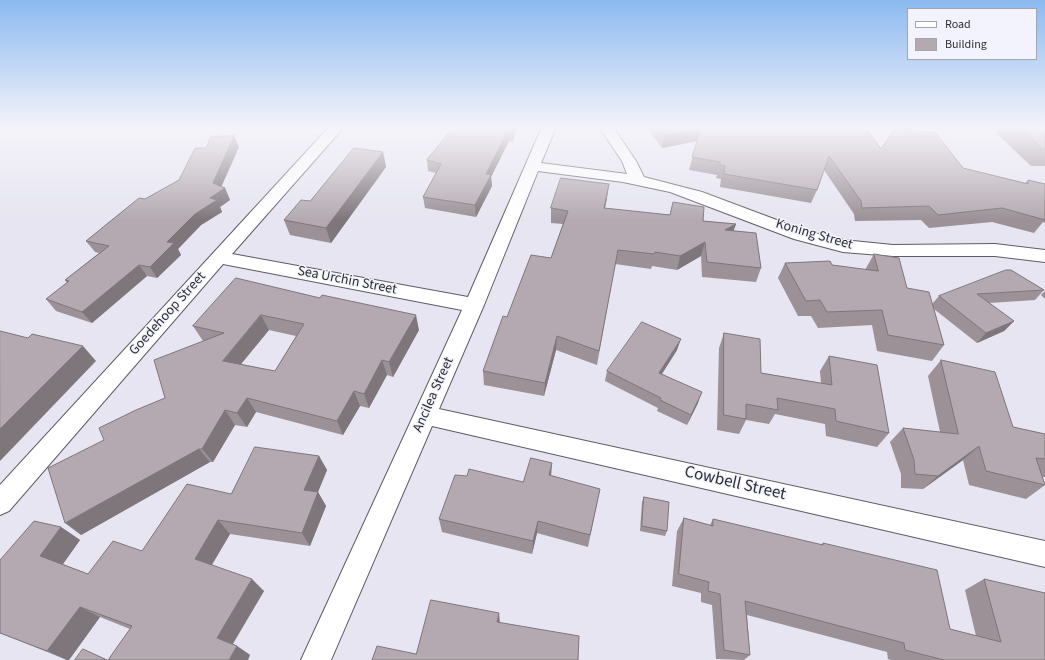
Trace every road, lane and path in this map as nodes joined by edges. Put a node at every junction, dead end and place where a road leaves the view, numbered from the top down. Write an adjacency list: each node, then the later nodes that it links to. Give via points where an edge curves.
1 (309, 158): 7 (street, Goedehoop Street)
2 (536, 158): 4 (street, Ancilea Street)
3 (627, 158): 5 (street)
4 (533, 166): 5 (street, Koning Street); 8 (street, Ancilea Street)
5 (637, 179): 6 (street, Koning Street, via 842,246 883,251 993,250)
6 (1045, 256)
7 (219, 257): 8 (street, Sea Urchin Street); 10 (street, Goedehoop Street)
8 (474, 305): 9 (street, Ancilea Street)
9 (425, 415): 11 (street, Cowbell Street); 12 (street, Ancilea Street)
10 (0, 503)
11 (1045, 554)
12 (316, 660)

